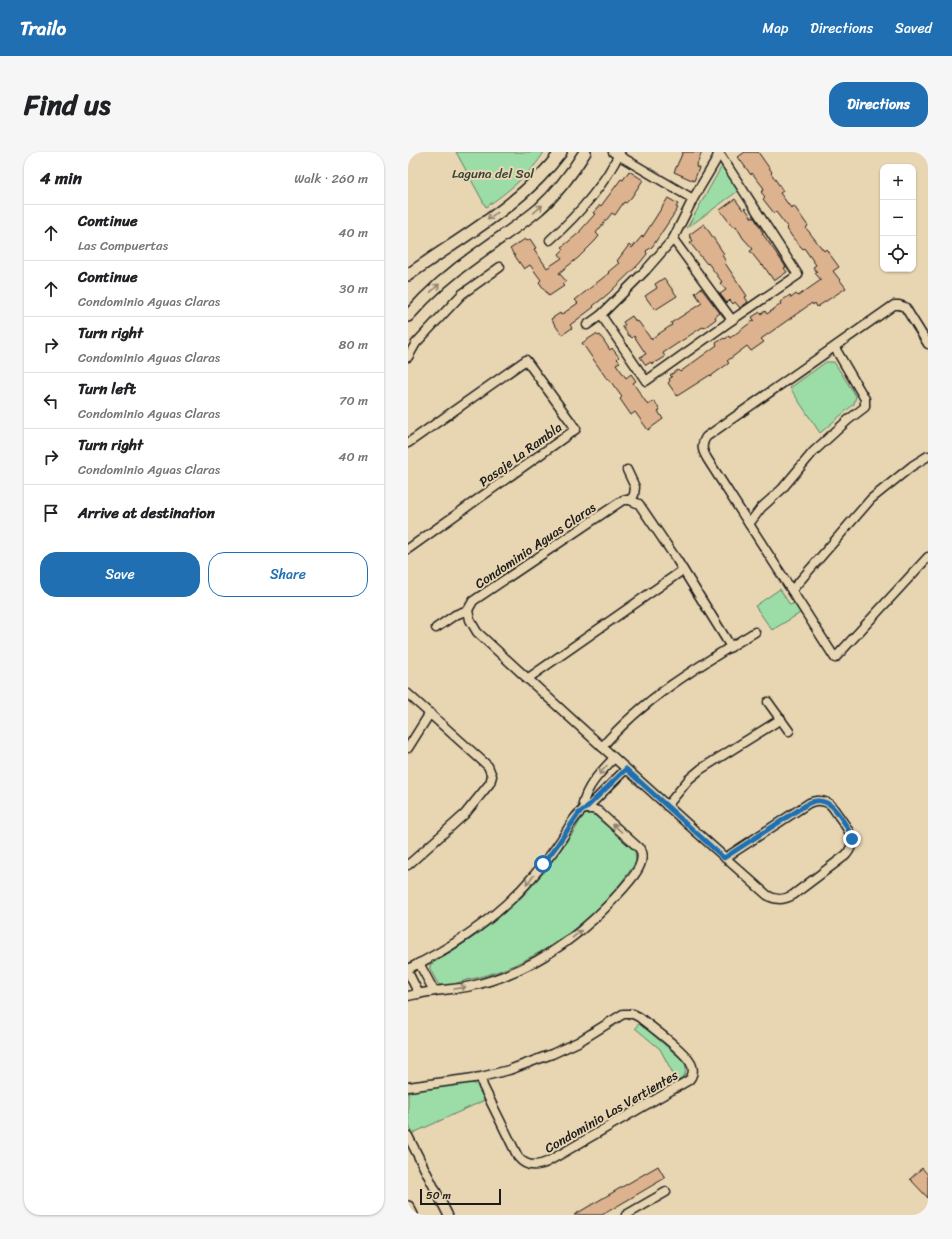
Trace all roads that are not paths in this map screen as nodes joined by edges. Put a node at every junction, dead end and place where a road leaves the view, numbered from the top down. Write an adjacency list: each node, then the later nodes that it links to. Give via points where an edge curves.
1 (561, 152): 9 (street, one-way to 9, via 540,178 514,201)
2 (585, 152): 11 (street, one-way to 2, via 459,267 539,209 566,180)
3 (719, 152): 5 (street); 12 (street, via 798,275)
4 (617, 153): 5 (street); 7 (street, via 610,170 590,199)
5 (693, 199): 6 (street)
6 (673, 239): 10 (street); 12 (street)
7 (550, 240)
8 (500, 266): 16 (street, via 462,294 416,344)
9 (408, 275)
10 (601, 315): 12 (street, via 646,381); 13 (street)
11 (408, 316)
12 (732, 320)
13 (587, 325)
14 (928, 344): 15 (street, via 908,311 900,305 894,306)
15 (835, 348): 21 (street, via 865,399 865,407 813,452); 21 (street, via 702,443 708,460)
16 (408, 357)
17 (408, 443): 22 (street, Pasaje La Rambla, via 526,360 576,429)
18 (928, 456): 25 (street, via 871,499)
19 (627, 470): 20 (street, via 635,487)
20 (630, 500): 24 (street, via 638,504); 26 (street, Condominio Aguas Claras, via 623,500 473,601)
21 (749, 524): 25 (street)
22 (408, 549)
23 (928, 557): 25 (street, via 835,658)
24 (683, 570): 29 (street); 30 (street)
25 (792, 590)
26 (468, 610): 27 (street); 30 (street, via 476,632)
27 (436, 628)
28 (755, 632): 29 (street)
29 (730, 647): 36 (street, via 647,703)
30 (527, 679): 36 (street)
31 (408, 694): 33 (street)
32 (768, 702): 34 (street)
33 (430, 713): 37 (street); 43 (street, via 488,766 492,776 490,783 465,814)
34 (780, 719): 35 (street); 40 (street, via 697,772)
35 (789, 731)
36 (602, 747): 38 (street)
37 (408, 748)
38 (614, 758): 39 (street); 41 (street, one-way to 41, via 588,788 583,803)
39 (626, 769): 40 (street); 41 (street)
40 (667, 806): 42 (street)
41 (586, 808): 44 (street, one-way to 44, via 579,813 543,864 510,900 483,924); 46 (street, one-way to 41, via 486,982 542,958 577,934 609,905 627,884 641,863 640,848 598,811)
42 (724, 858): 42 (street, via 767,895 774,899 783,899 793,895 846,855 851,848 852,839 831,805 824,801 814,801)
43 (408, 865)
44 (419, 963): 45 (street); 46 (street)
45 (408, 970): 47 (street)
46 (434, 991): 47 (street)
47 (419, 994): 48 (street)
48 (408, 996)
49 (481, 1077): 49 (street, Condominio Las Vertientes, via 521,1066 568,1047 627,1013 639,1017 683,1054 693,1069 689,1080 547,1162 534,1166 526,1164 518,1157); 50 (street, Condominio Las Vertientes)
50 (408, 1087)
51 (408, 1136): 56 (street)
52 (666, 1192): 54 (street)
53 (408, 1207): 55 (street)
54 (638, 1212): 57 (street)
55 (412, 1215)
56 (448, 1215)
57 (626, 1215)

